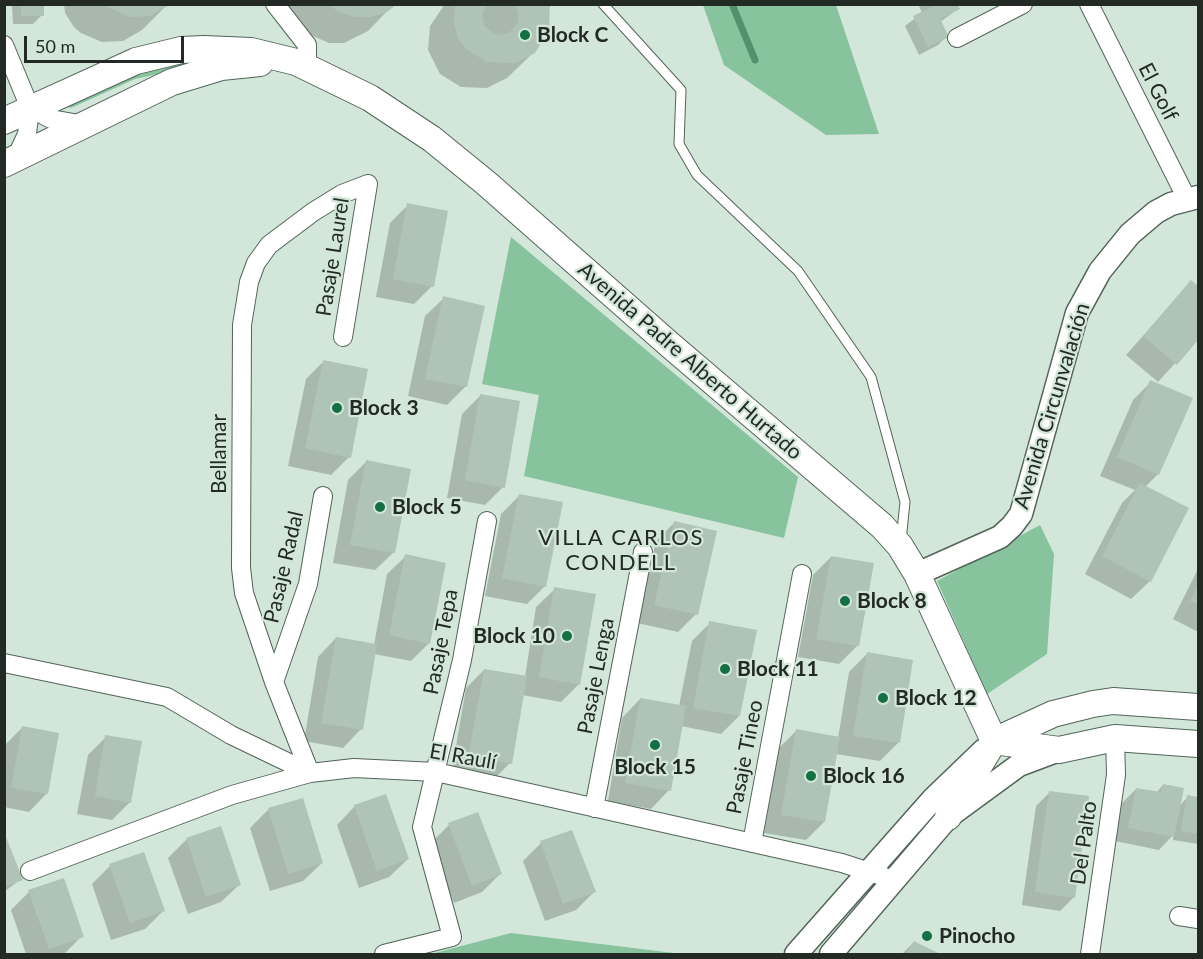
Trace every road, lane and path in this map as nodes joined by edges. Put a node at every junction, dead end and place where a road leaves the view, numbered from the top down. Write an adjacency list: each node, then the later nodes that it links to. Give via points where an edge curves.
1 (275, 4): 7 (street, via 307,45)
2 (603, 4): 17 (lane, via 681,90 679,144 697,175 798,271 872,377 905,502)
3 (1023, 4): 5 (street)
4 (1089, 4): 13 (street, El Golf)
5 (957, 38)
6 (4, 45): 8 (street)
7 (301, 65): 8 (main road, Avenida Padre Alberto Hurtado, via 251,51 181,50 136,61); 10 (main road, Avenida Padre Alberto Hurtado, via 246,64 196,74); 17 (main road, Avenida Padre Alberto Hurtado, via 370,98 432,139 882,525)
8 (30, 108): 9 (main road, Avenida Padre Alberto Hurtado); 10 (street, via 51,119); 11 (street, via 27,134)
9 (4, 121)
10 (85, 125): 11 (main road, Avenida Padre Alberto Hurtado)
11 (10, 161)
12 (368, 184): 14 (street, Pasaje Laurel); 22 (street, Bellamar, via 342,194 269,245 256,263 244,301 241,568 244,593)
13 (1193, 198): 20 (street, Avenida Circunvalación, via 1156,212 1136,228 1100,271 1077,313 1021,514 1000,537)
14 (343, 337)
15 (323, 496): 22 (street, Pasaje Radal, via 308,584)
16 (487, 520): 28 (street, Pasaje Tepa, via 462,660)
17 (900, 546): 20 (main road, Avenida Padre Alberto Hurtado)
18 (643, 552): 30 (street, Pasaje Lenga)
19 (802, 574): 32 (street, Pasaje Tineo)
20 (917, 574): 25 (main road, Avenida Padre Alberto Hurtado)
21 (4, 663): 29 (street, via 167,698 231,735)
22 (274, 682): 29 (street, Bellamar)
23 (1198, 707): 25 (main road, via 1113,701 1093,704 1044,717)
24 (1115, 738): 26 (main road); 27 (main road); 41 (street, Del Palto, via 1116,776)
25 (994, 741): 27 (main road); 31 (main road); 34 (street, via 933,799)
26 (1198, 744)
27 (1059, 750): 31 (street, via 1019,765)
28 (436, 772): 29 (street, El Raulí, via 354,768); 30 (street, El Raulí); 38 (street, Pasaje Tepa, via 422,827 452,937)
29 (310, 773): 33 (street, El Raulí, via 232,795)
30 (594, 808): 32 (street, El Raulí)
31 (948, 817): 35 (street)
32 (752, 843): 34 (street, El Raulí)
33 (30, 871)
34 (871, 871): 35 (street, El Raulí); 39 (street)
35 (894, 880): 40 (street)
36 (1179, 916): 37 (street)
37 (1198, 919)
38 (384, 954)
39 (796, 954)
40 (831, 954)
41 (1090, 954)

